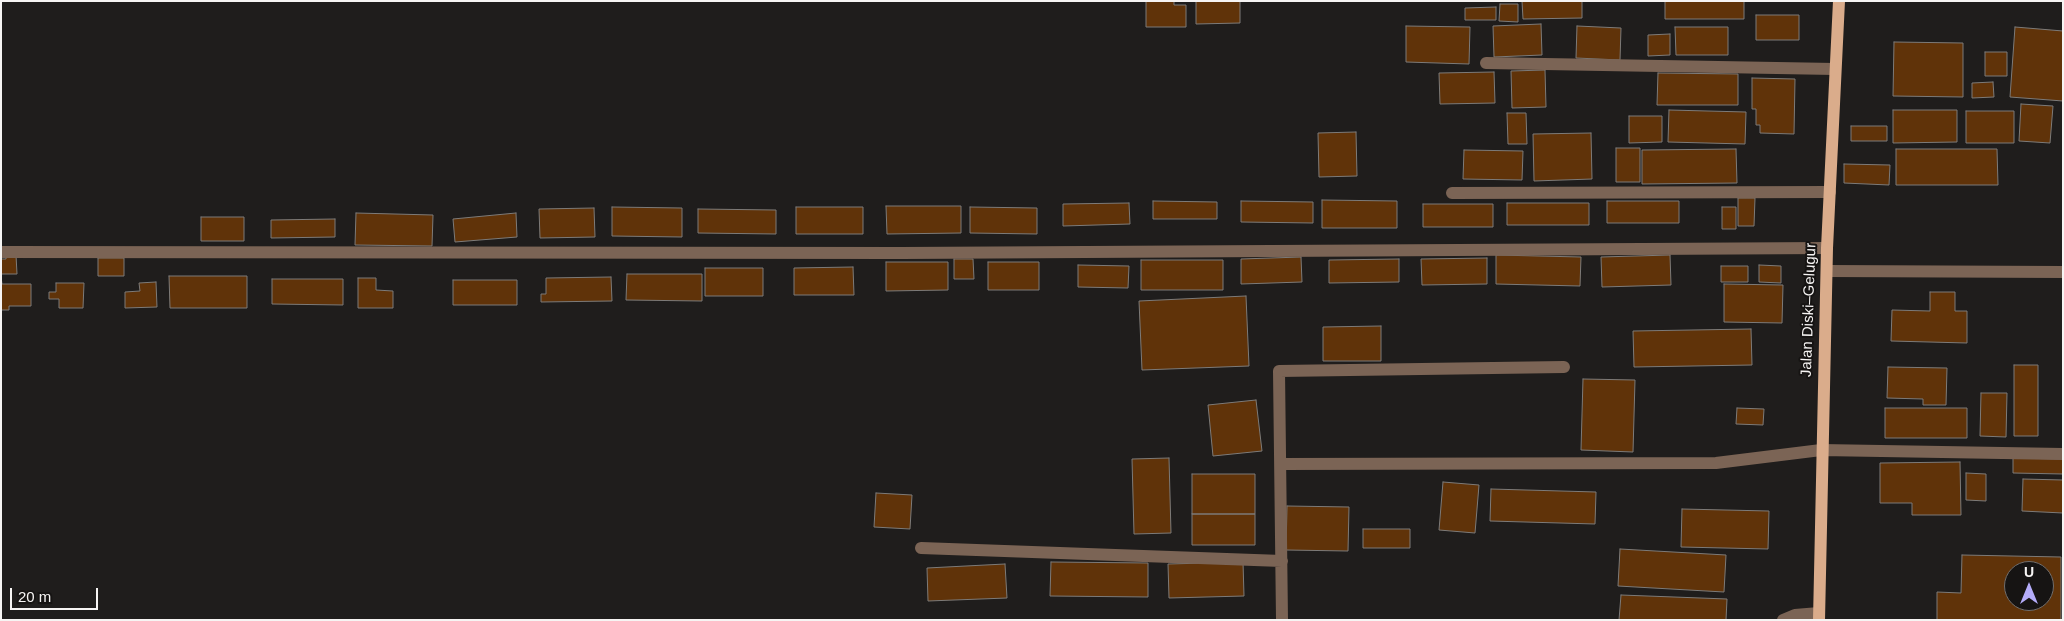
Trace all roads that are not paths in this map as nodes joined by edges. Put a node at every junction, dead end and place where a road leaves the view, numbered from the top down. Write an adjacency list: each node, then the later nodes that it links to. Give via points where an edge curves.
1 (1839, 1): 3 (main road, Jalan Diski–Gelugur)
2 (1486, 63): 3 (street)
3 (1835, 69): 4 (main road, Jalan Diski–Gelugur)
4 (1830, 192): 5 (street); 6 (main road, Jalan Diski–Gelugur)
5 (1452, 193)
6 (1827, 248): 7 (street, via 891,253); 8 (main road, Jalan Diski–Gelugur)
7 (1, 252)
8 (1827, 271): 9 (street); 11 (main road, Jalan Diski–Gelugur)
9 (2063, 272)
10 (1564, 367): 13 (street, via 1279,371)
11 (1821, 450): 12 (street); 13 (street, via 1716,463); 16 (main road, Jalan Diski–Gelugur)
12 (2063, 454)
13 (1281, 464): 15 (street)
14 (921, 548): 15 (street)
15 (1282, 561): 17 (street)
16 (1820, 616): 18 (street, via 1795,615)
17 (1282, 620)
18 (1783, 620)

